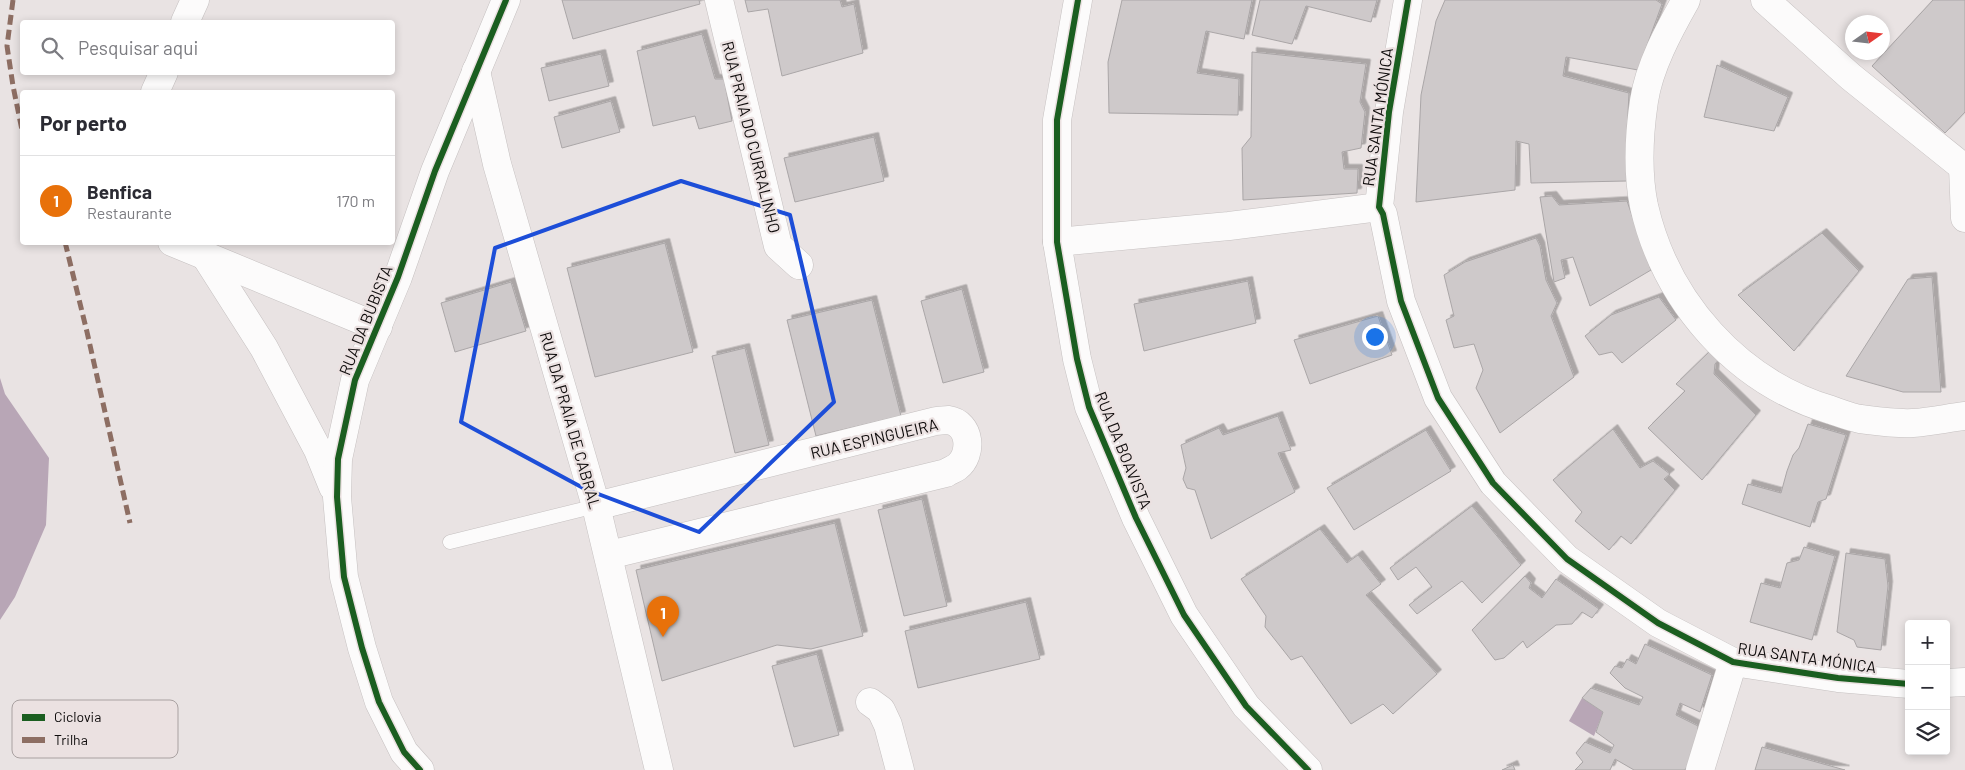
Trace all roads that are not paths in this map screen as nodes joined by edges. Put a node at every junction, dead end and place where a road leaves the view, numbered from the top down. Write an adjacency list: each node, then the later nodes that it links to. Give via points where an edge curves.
1 (195, 0): 8 (street)
2 (506, 0): 9 (street, RUA DA BUBISTA)
3 (719, 0): 18 (street, RUA PRAIA DO CURRALINHO, via 778,246)
4 (1078, 0): 15 (street, RUA DA BOAVISTA, via 1057,120)
5 (1408, 0): 13 (street, RUA SANTA MÓNICA, via 1389,112)
6 (1686, 0): 20 (street, via 1660,48 1652,73 1644,99 1639,152 1644,205 1660,256 1685,303 1719,344 1760,378 1808,403 1859,418 1911,423)
7 (1765, 0): 12 (street, via 1851,77)
8 (186, 20)
9 (476, 71): 19 (street, RUA DA BUBISTA); 22 (street, RUA DA PRAIA DE CABRAL, via 497,164)
10 (163, 75): 11 (street)
11 (156, 90)
12 (1964, 166): 14 (street)
13 (1379, 207): 15 (street, via 1229,226); 25 (street, RUA SANTA MÓNICA, via 1401,301 1438,398 1493,483 1568,559 1658,624)
14 (1965, 218)
15 (1057, 242): 33 (street, RUA DA BOAVISTA, via 1077,359 1089,407 1136,518 1184,615 1246,706)
16 (179, 245): 17 (street)
17 (206, 257): 19 (street); 21 (street, via 264,348 318,450)
18 (799, 265)
19 (378, 327): 21 (street, RUA DA BUBISTA, via 355,380 338,459)
20 (1965, 416)
21 (338, 497): 30 (street, RUA DA BUBISTA, via 344,577 362,648 379,702 404,752)
22 (596, 506): 23 (lane); 24 (street, RUA DA PRAIA DE CABRAL); 24 (street, RUA ESPINGUEIRA, via 936,421 950,420 967,434 964,459 958,467 946,473)
23 (450, 542)
24 (609, 555): 31 (street, RUA DA PRAIA DE CABRAL)
25 (1732, 662): 28 (street, RUA SANTA MÓNICA, via 1829,677); 34 (street)
26 (1965, 682): 27 (street)
27 (1950, 683)
28 (1905, 684)
29 (870, 702): 32 (street, via 881,710 888,725)
30 (420, 770)
31 (659, 770)
32 (900, 770)
33 (1308, 770)
34 (1700, 770)

